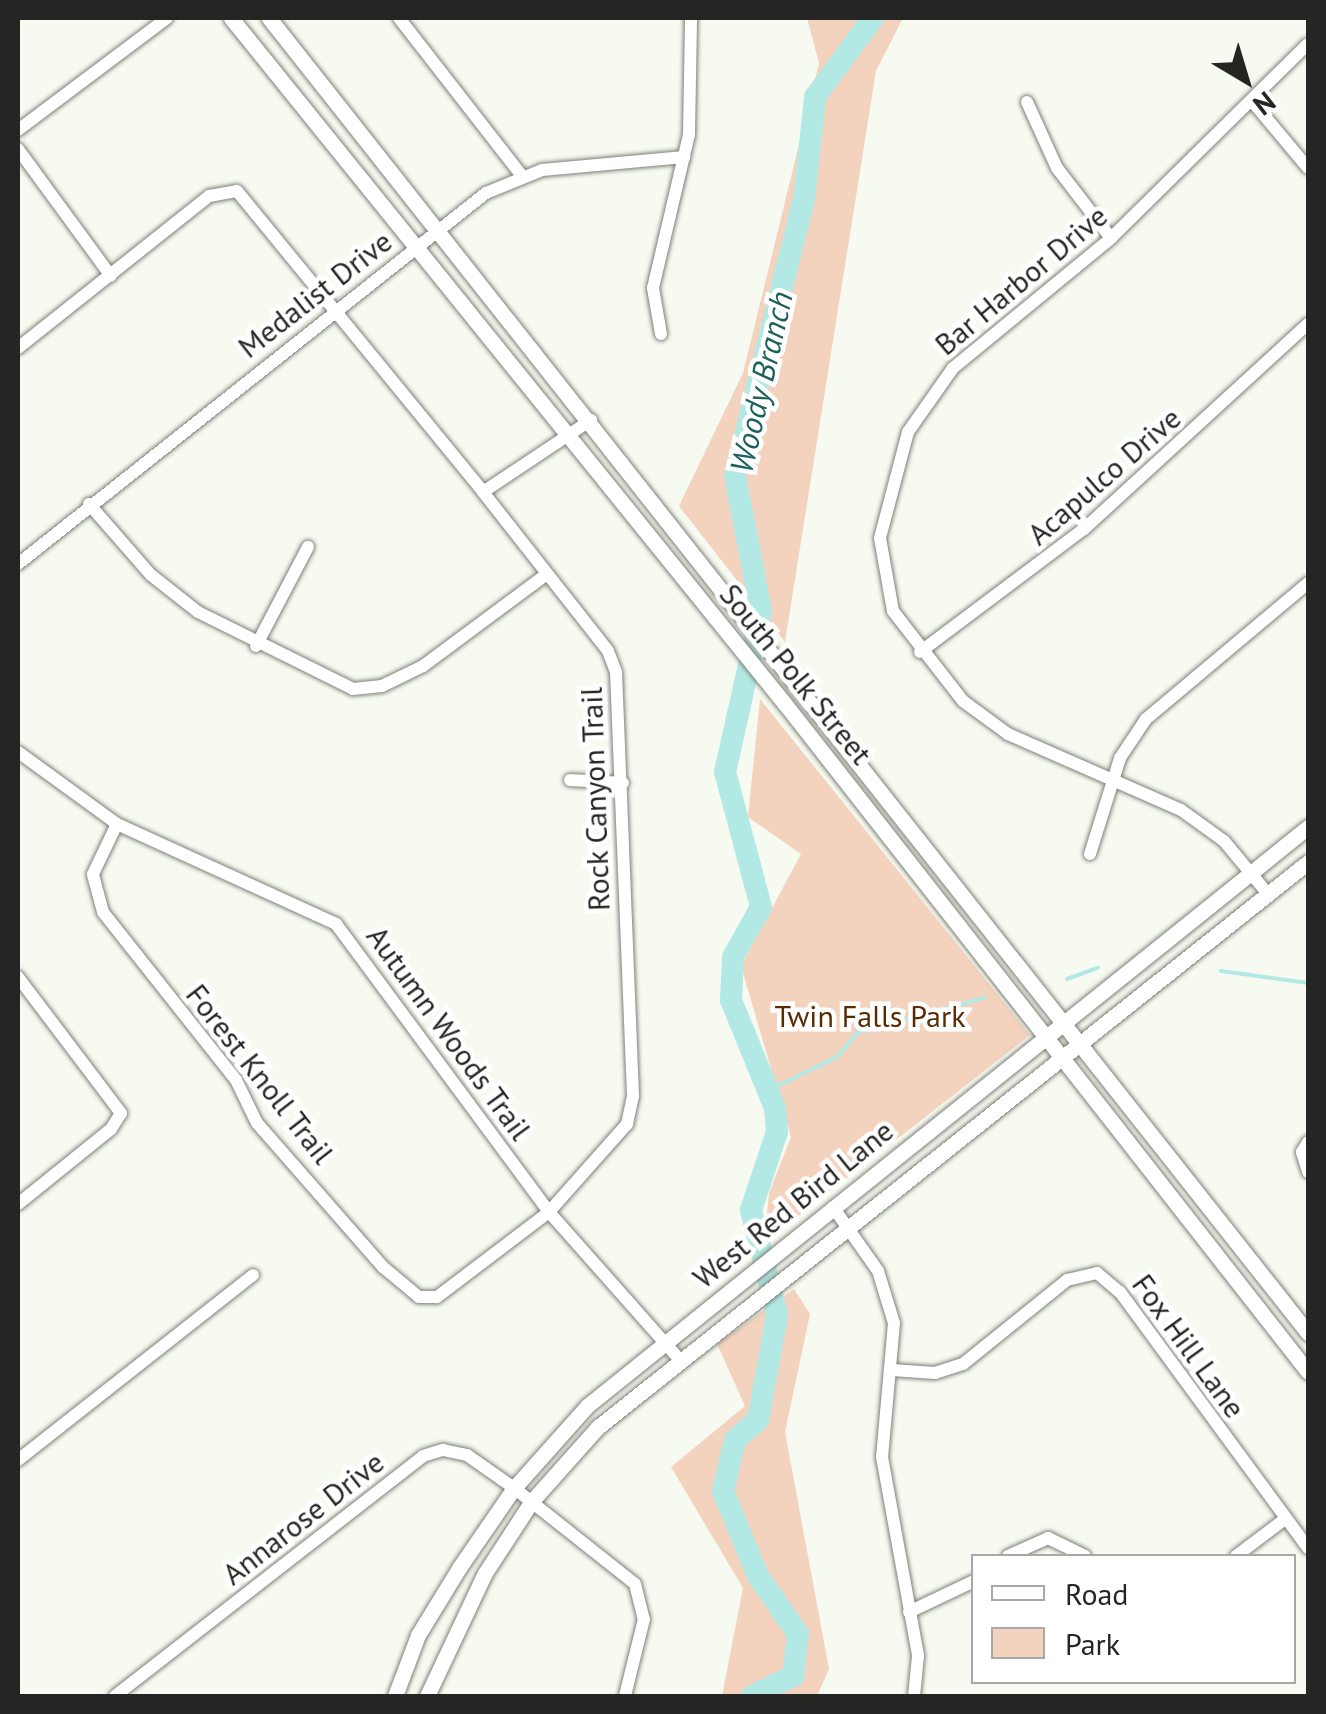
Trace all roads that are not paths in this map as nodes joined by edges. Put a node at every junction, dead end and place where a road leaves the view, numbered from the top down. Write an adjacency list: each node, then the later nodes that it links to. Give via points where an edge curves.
1 (167, 18): 9 (street)
2 (231, 18): 16 (main road, South Polk Street)
3 (269, 18): 14 (main road, South Polk Street)
4 (399, 18): 13 (street)
5 (691, 18): 11 (street)
6 (1308, 44): 7 (street, Bar Harbor Drive)
7 (1252, 100): 12 (street); 15 (street, Bar Harbor Drive)
8 (1027, 102): 15 (street, via 1057,168)
9 (18, 130)
10 (18, 149): 17 (street)
11 (684, 157): 13 (street, Medalist Drive); 20 (street, via 653,288)
12 (1308, 168)
13 (522, 176): 14 (street, Medalist Drive)
14 (439, 229): 16 (street, Medalist Drive); 22 (main road, South Polk Street)
15 (1112, 238): 31 (street, Bar Harbor Drive, via 954,368 908,432 888,492 880,561 893,611)
16 (417, 246): 18 (street, Medalist Drive); 23 (main road, South Polk Street)
17 (111, 276): 18 (street, Rock Canyon Trail, via 209,196 237,191); 21 (street)
18 (338, 307): 24 (street, Rock Canyon Trail); 25 (street, Medalist Drive)
19 (1308, 324): 31 (street, Acapulco Drive, via 1084,529)
20 (661, 334)
21 (18, 348)
22 (591, 420): 23 (street); 43 (main road, South Polk Street)
23 (569, 438): 24 (street); 44 (main road, South Polk Street)
24 (483, 492): 28 (street, Rock Canyon Trail)
25 (89, 504): 27 (street, Medalist Drive); 30 (street, via 151,575)
26 (308, 546): 30 (street)
27 (18, 564)
28 (547, 574): 30 (street, via 423,666 382,686 339,685); 35 (street, Rock Canyon Trail, via 612,660)
29 (1308, 583): 33 (street, via 1162,702)
30 (256, 646)
31 (920, 652): 33 (street, Bar Harbor Drive, via 963,700 1008,734)
32 (18, 752): 36 (street, Autumn Woods Trail)
33 (1114, 778): 38 (street); 40 (street, Bar Harbor Drive, via 1181,810)
34 (570, 780): 35 (street)
35 (623, 783): 51 (street, Rock Canyon Trail, via 631,1112)
36 (117, 824): 51 (street, Autumn Woods Trail, via 336,924); 54 (street, Forest Knoll Trail, via 93,874 94,896 236,1080 257,1122 408,1290 437,1297)
37 (1308, 827): 40 (main road, West Red Bird Lane)
38 (1090, 854)
39 (1308, 862): 41 (main road, West Red Bird Lane)
40 (1250, 872): 41 (street, Bar Harbor Drive); 43 (main road, West Red Bird Lane)
41 (1268, 894): 45 (main road, West Red Bird Lane)
42 (18, 977): 49 (street, via 117,1104 118,1121)
43 (1064, 1022): 44 (main road, West Red Bird Lane); 45 (main road, South Polk Street)
44 (1047, 1036): 46 (main road, South Polk Street); 50 (main road, West Red Bird Lane)
45 (1080, 1042): 46 (main road, West Red Bird Lane); 55 (main road, South Polk Street)
46 (1062, 1058): 52 (main road, West Red Bird Lane); 58 (main road, South Polk Street)
47 (1308, 1142): 48 (street)
48 (1306, 1168)
49 (18, 1204)
50 (833, 1206): 52 (street); 56 (main road, West Red Bird Lane)
51 (549, 1212): 54 (street, Rock Canyon Trail); 56 (street, Autumn Woods Trail)
52 (846, 1224): 57 (main road, West Red Bird Lane); 59 (street, via 888,1297)
53 (253, 1274): 60 (street)
54 (457, 1282)
55 (1308, 1333)
56 (665, 1342): 57 (street, Autumn Woods Trail); 61 (main road, West Red Bird Lane, via 586,1406)
57 (679, 1359): 62 (main road, West Red Bird Lane, via 598,1427)
58 (1308, 1369)
59 (892, 1370): 63 (street, Fox Hill Lane, via 935,1373 963,1364 1068,1280 1097,1273 1120,1292); 69 (street, via 882,1457)
60 (18, 1460)
61 (514, 1488): 62 (street, Annarose Drive); 70 (street, Annarose Drive, via 456,1451 424,1456); 71 (main road, West Red Bird Lane, via 418,1634)
62 (532, 1501): 72 (main road, West Red Bird Lane, via 473,1594); 73 (street, Annarose Drive, via 635,1584 644,1619)
63 (1284, 1519): 64 (street, Fox Hill Lane); 67 (street)
64 (1308, 1548)
65 (1012, 1554): 66 (street, via 1048,1538)
66 (1081, 1554)
67 (1239, 1554)
68 (971, 1582): 69 (street)
69 (909, 1612): 74 (street, via 918,1656)
70 (115, 1696)
71 (395, 1696)
72 (428, 1696)
73 (625, 1696)
74 (914, 1696)

